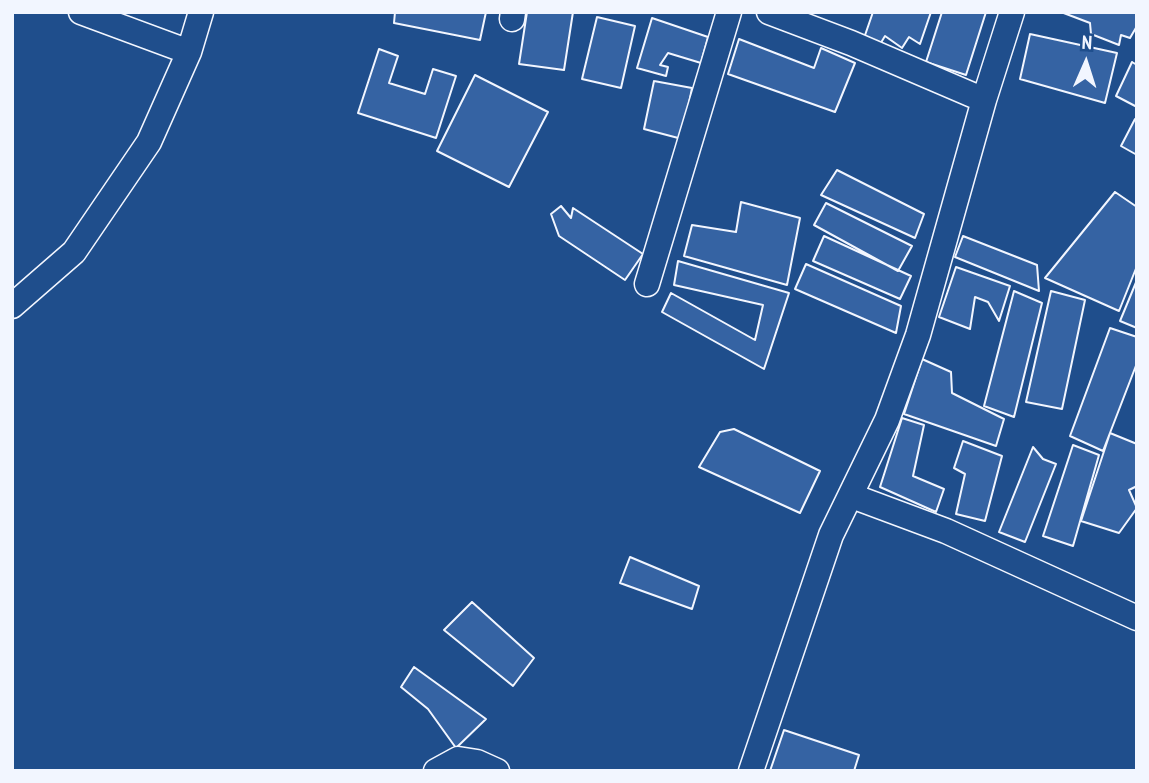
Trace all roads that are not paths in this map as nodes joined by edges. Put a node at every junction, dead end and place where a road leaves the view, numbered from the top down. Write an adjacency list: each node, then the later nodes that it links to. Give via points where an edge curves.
1 (81, 12): 6 (street)
2 (201, 12): 6 (street)
3 (729, 12): 8 (street)
4 (769, 12): 7 (street)
5 (1012, 12): 7 (street)
6 (189, 52): 9 (street, via 149,142 74,252)
7 (984, 100): 10 (street, via 918,335 887,420)
8 (646, 284)
9 (12, 306)
10 (852, 496): 11 (street, via 946,531); 14 (street, via 831,536)
11 (1137, 618)
12 (436, 771): 13 (street, via 458,759)
13 (497, 771)
14 (751, 771)

